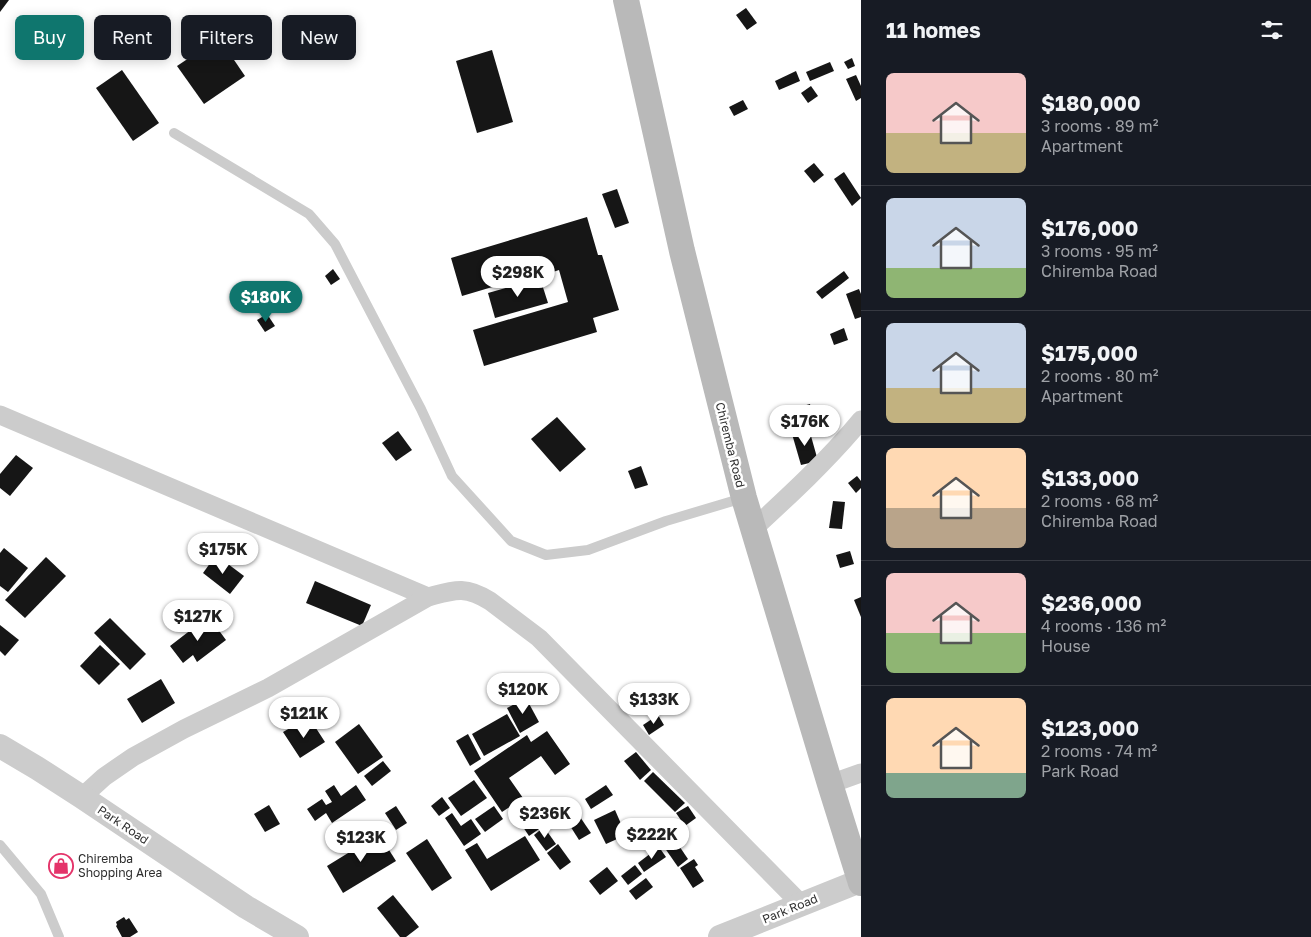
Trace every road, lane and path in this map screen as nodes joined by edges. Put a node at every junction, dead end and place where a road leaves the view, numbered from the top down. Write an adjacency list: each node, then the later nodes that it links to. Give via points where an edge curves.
1 (626, 0): 5 (main road, Chiremba Road, via 682,252)
2 (174, 133): 5 (lane, via 309,214 335,244 452,476 511,541 546,555 588,550 666,521)
3 (0, 415): 7 (street)
4 (861, 420): 6 (street, via 806,480)
5 (744, 498): 6 (main road, Chiremba Road)
6 (752, 530): 10 (main road, Chiremba Road)
7 (428, 597): 11 (street, via 268,688 133,757); 14 (street, via 455,590 482,595 539,638)
8 (1, 748): 11 (street, Park Road)
9 (861, 773): 10 (street)
10 (830, 784): 13 (main road, Chiremba Road)
11 (82, 797): 16 (street, Park Road, via 246,907)
12 (0, 845): 15 (lane, via 40,894)
13 (860, 882): 14 (street, Park Road)
14 (802, 905): 17 (street, Park Road)
15 (59, 937)
16 (297, 937)
17 (720, 937)

